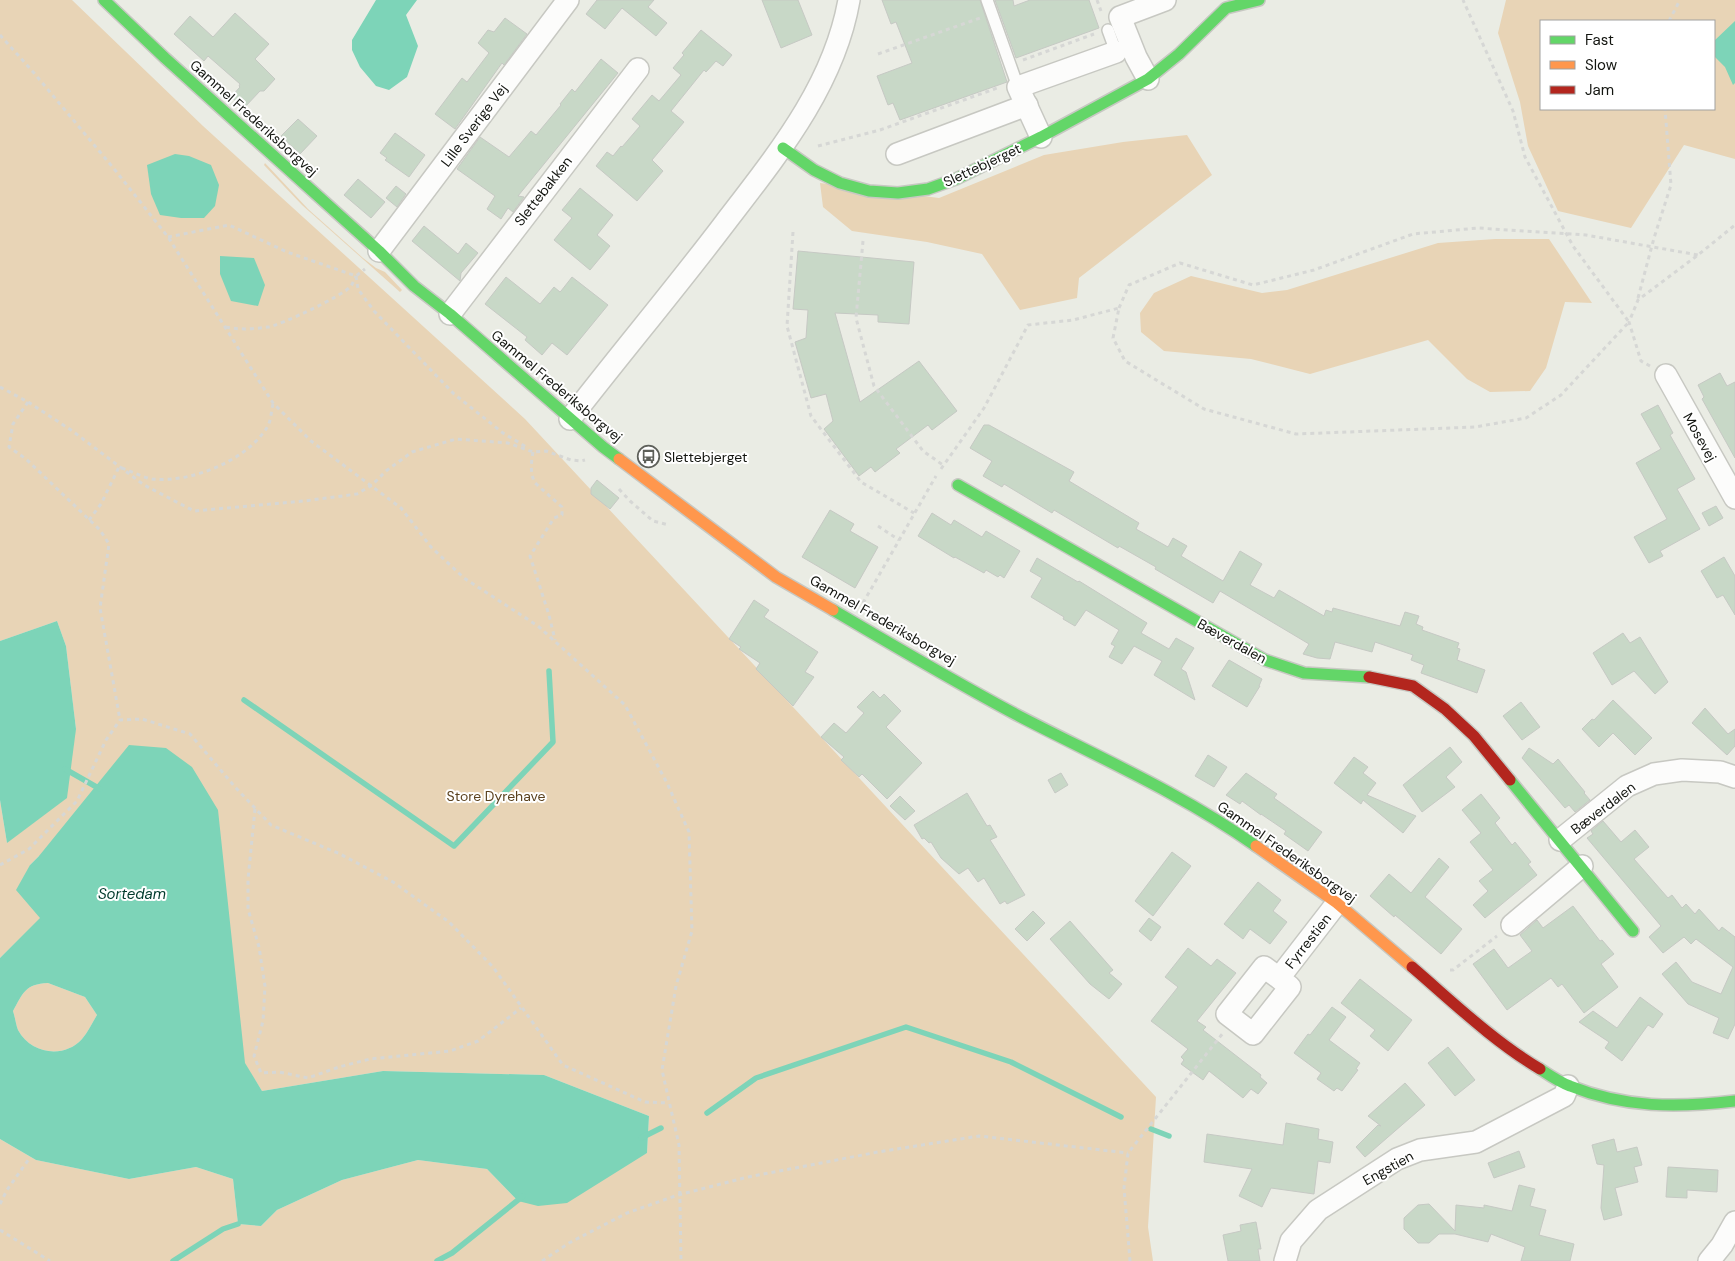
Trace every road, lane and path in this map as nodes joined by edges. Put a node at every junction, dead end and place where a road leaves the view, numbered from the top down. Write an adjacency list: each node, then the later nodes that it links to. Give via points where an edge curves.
1 (104, 0): 30 (street, Gammel Frederiksborgvej)
2 (568, 0): 30 (street, Lille Sverige Vej)
3 (849, 0): 22 (street, via 832,57)
4 (987, 0): 10 (lane)
5 (1166, 0): 18 (street, via 1120,17)
6 (1259, 0): 9 (street, Slettebjerget)
7 (1463, 0): 26 (path, via 1513,111 1525,157)
8 (1680, 0): 11 (path)
9 (1224, 4): 18 (street, Slettebjerget, via 1179,54)
10 (992, 14): 15 (path); 16 (lane)
11 (1670, 20)
12 (1108, 30): 14 (lane); 16 (path)
13 (0, 35): 27 (path)
14 (1116, 52): 19 (street)
15 (878, 54)
16 (1010, 64): 19 (lane)
17 (638, 69): 36 (street, Slettebakken)
18 (1148, 79): 21 (street, Slettebjerget)
19 (1020, 91): 21 (street); 22 (path); 23 (street)
20 (1665, 110): 29 (path, via 1671,185)
21 (1041, 136): 22 (street, Slettebjerget, via 956,179 928,189 898,192 869,191 840,183)
22 (789, 153): 43 (street)
23 (897, 154)
24 (1735, 225): 31 (path)
25 (793, 232): 51 (path, via 787,326 811,416 861,482)
26 (1566, 234): 29 (path); 35 (path, via 1478,228 1413,234 1314,270 1253,285 1180,263 1129,285); 37 (path)
27 (168, 237): 33 (path, via 230,224 287,252); 38 (path)
28 (864, 241): 46 (path, via 856,318 874,386 923,451)
29 (1652, 247): 31 (path); 34 (path)
30 (380, 251): 36 (street, Gammel Frederiksborgvej, via 414,286)
31 (1698, 255): 34 (path)
32 (366, 268): 33 (path)
33 (356, 276): 38 (path, via 350,287 332,298 269,327); 45 (path, via 358,289 374,311 454,394)
34 (1638, 300): 37 (path)
35 (1119, 308): 37 (path, via 1113,338 1125,361 1204,409 1296,434 1475,427 1526,418 1561,395); 46 (path, via 1073,320 1028,325 984,408)
36 (450, 314): 43 (street, Gammel Frederiksborgvej)
37 (1629, 322): 39 (path, via 1641,361)
38 (226, 327): 42 (path)
39 (1666, 375): 50 (street, Mosevej)
40 (0, 387): 41 (path)
41 (28, 402): 47 (path); 52 (path, via 13,424 9,447)
42 (273, 403): 47 (path, via 268,427 254,444 206,472 180,478 151,479); 49 (path, via 311,441)
43 (570, 419): 44 (street, Gammel Frederiksborgvej)
44 (604, 447): 45 (path, via 581,461 546,451); 55 (street, Gammel Frederiksborgvej, via 776,576)
45 (533, 452): 49 (path, via 508,443 456,439 412,452); 56 (path, via 531,468 535,483 562,507 562,516 554,518 530,556 550,615)
46 (943, 465): 48 (path); 51 (path)
47 (119, 466): 49 (path, via 144,485 194,511 357,494); 52 (path, via 101,504)
48 (958, 485): 60 (street, Bæverdalen, via 1265,660 1304,672 1377,677 1413,686 1474,736)
49 (372, 486): 56 (path, via 401,508 431,547 464,578 538,626)
50 (1735, 498)
51 (914, 513): 54 (path)
52 (89, 520): 57 (path, via 109,544 100,608)
53 (878, 526): 54 (path)
54 (899, 540): 55 (path)
55 (852, 622): 63 (street, Gammel Frederiksborgvej, via 1016,714 1159,786 1228,826)
56 (555, 641): 72 (path, via 625,705 689,832 692,931 676,986 662,1070)
57 (120, 720): 59 (path, via 142,719 190,734); 61 (path, via 106,740 77,801 29,849)
58 (1735, 777): 60 (street, Bæverdalen, via 1720,772 1682,770 1654,774 1627,786)
59 (255, 808): 68 (path, via 271,825 340,854 393,882 449,922 493,968); 68 (path, via 248,909 259,947 264,986 263,1021 254,1056 261,1073 279,1072 308,1078 370,1059 450,1051 478,1041)
60 (1560, 840): 62 (street, Bæverdalen)
61 (0, 865)
62 (1582, 866): 64 (street); 65 (street, Bæverdalen)
63 (1337, 903): 66 (street, Fyrrestien); 67 (street, Gammel Frederiksborgvej)
64 (1512, 925): 67 (path, via 1453,970 1448,970)
65 (1633, 931)
66 (1279, 978): 69 (street, Fyrrestien, via 1264,967); 69 (street, Fyrrestien, via 1290,987 1253,1034)
67 (1434, 985): 70 (street, Gammel Frederiksborgvej, via 1490,1034)
68 (522, 1008): 72 (path, via 562,1065 645,1102)
69 (1228, 1014): 73 (path, via 1225,1031)
70 (1568, 1086): 71 (street, Gammel Frederiksborgvej, via 1616,1100 1660,1106); 83 (street, Engstien, via 1564,1096 1476,1142 1420,1150 1397,1159 1318,1210 1291,1241)
71 (1735, 1101)
72 (669, 1103): 75 (path, via 679,1145)
73 (1128, 1153): 75 (path, via 979,1136 748,1177); 82 (path, via 1124,1188)
74 (29, 1159): 76 (path)
75 (678, 1196): 80 (path, via 627,1213 568,1243); 81 (path)
76 (0, 1204)
77 (1735, 1222): 84 (street)
78 (0, 1230): 79 (path)
79 (50, 1261)
80 (542, 1261)
81 (681, 1261)
82 (1130, 1261)
83 (1284, 1261)
84 (1710, 1261)

